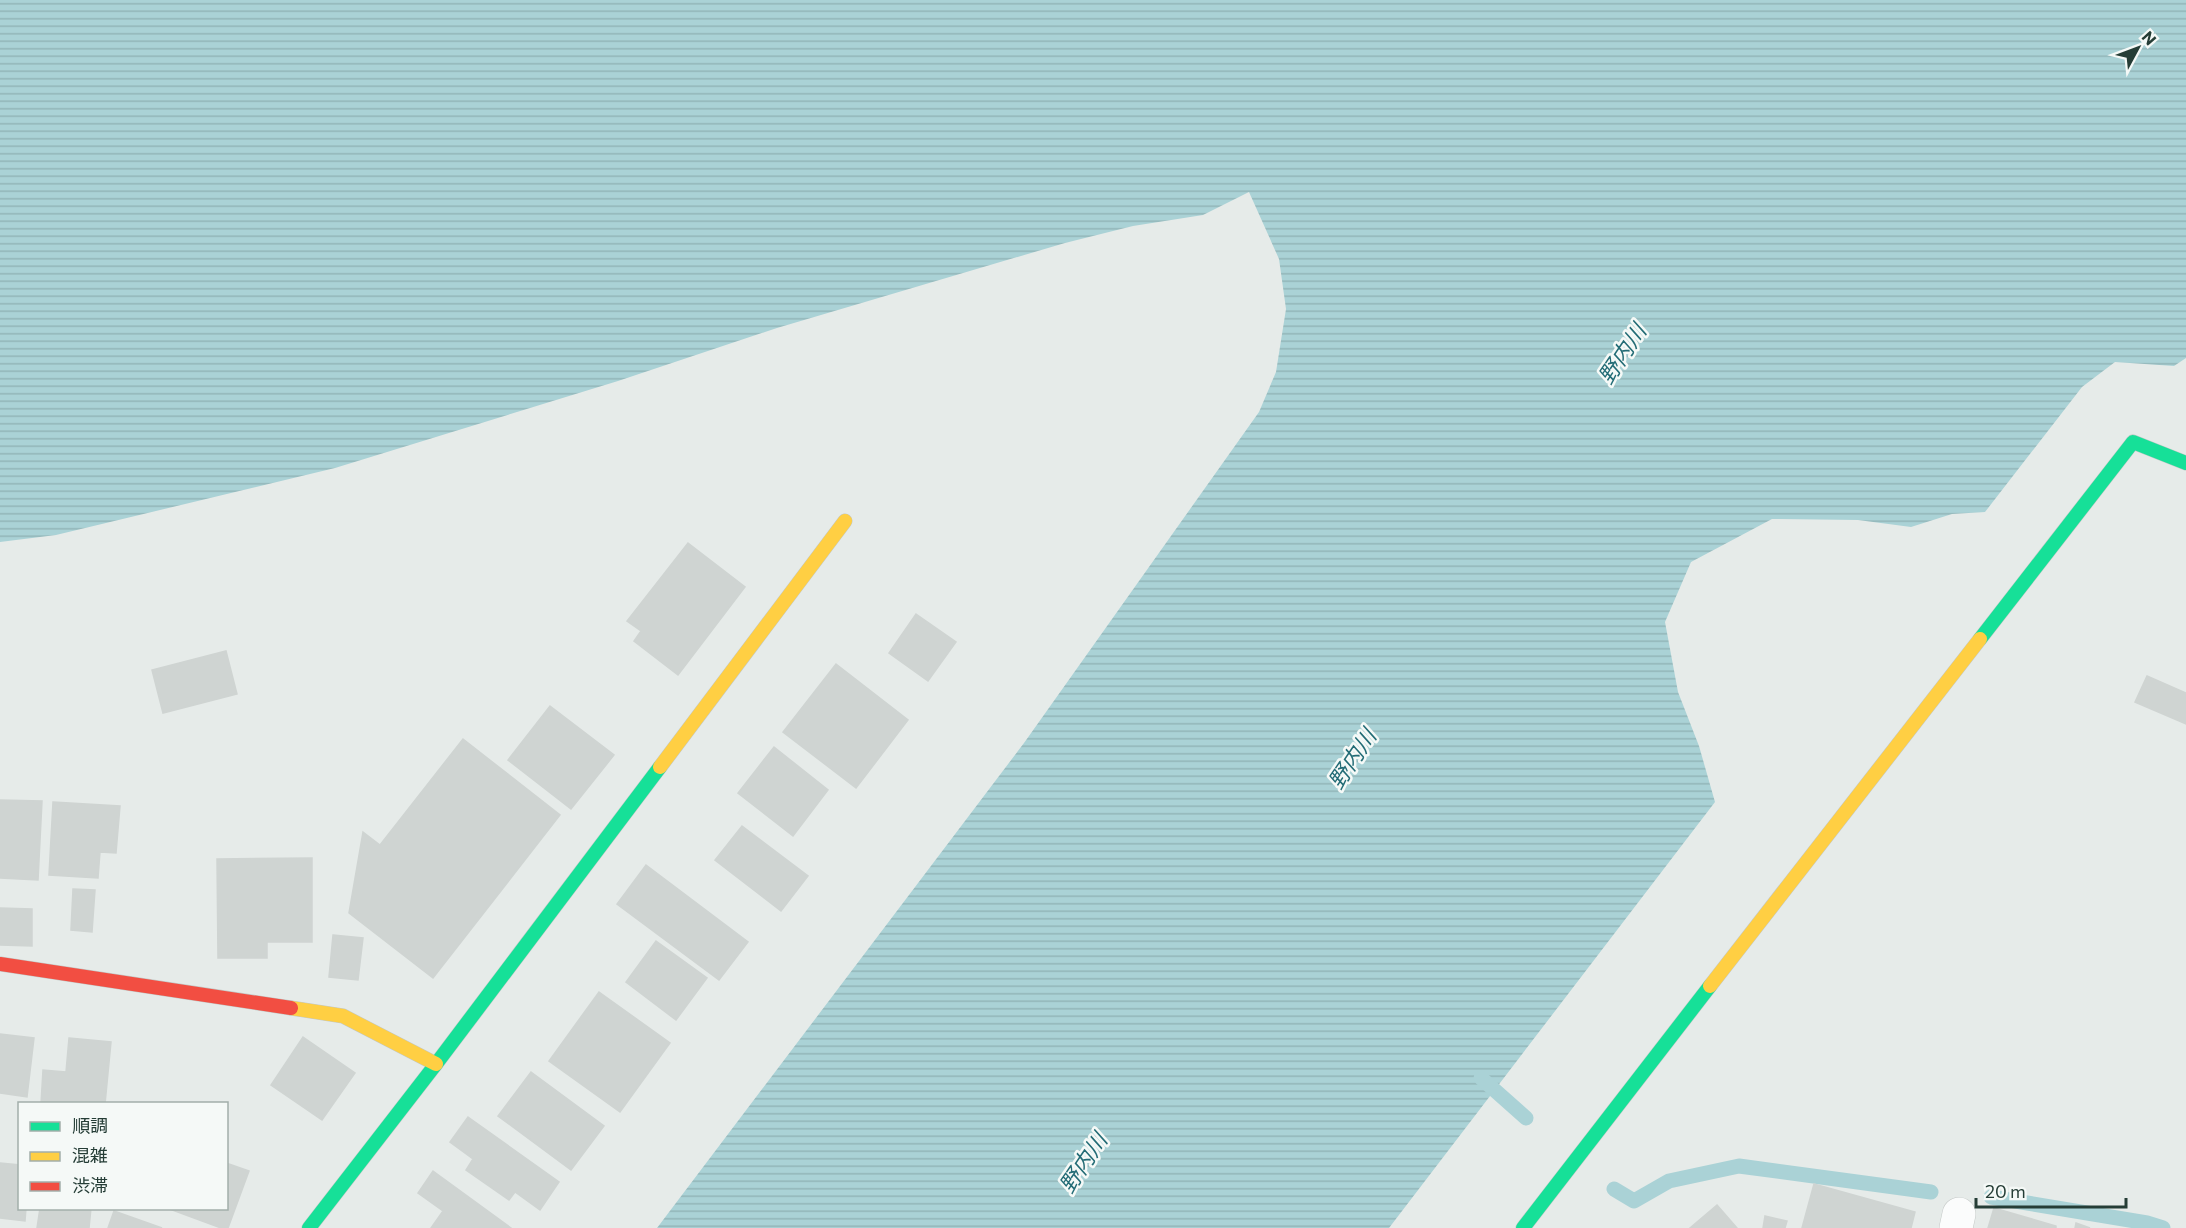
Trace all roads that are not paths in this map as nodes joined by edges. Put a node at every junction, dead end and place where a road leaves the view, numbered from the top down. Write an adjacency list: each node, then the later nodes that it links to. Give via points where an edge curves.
1 (2186, 463): 6 (street, via 2133,442)
2 (845, 521): 4 (street)
3 (0, 964): 4 (street, via 343,1016)
4 (436, 1064): 5 (street)
5 (309, 1228)
6 (1523, 1228)

